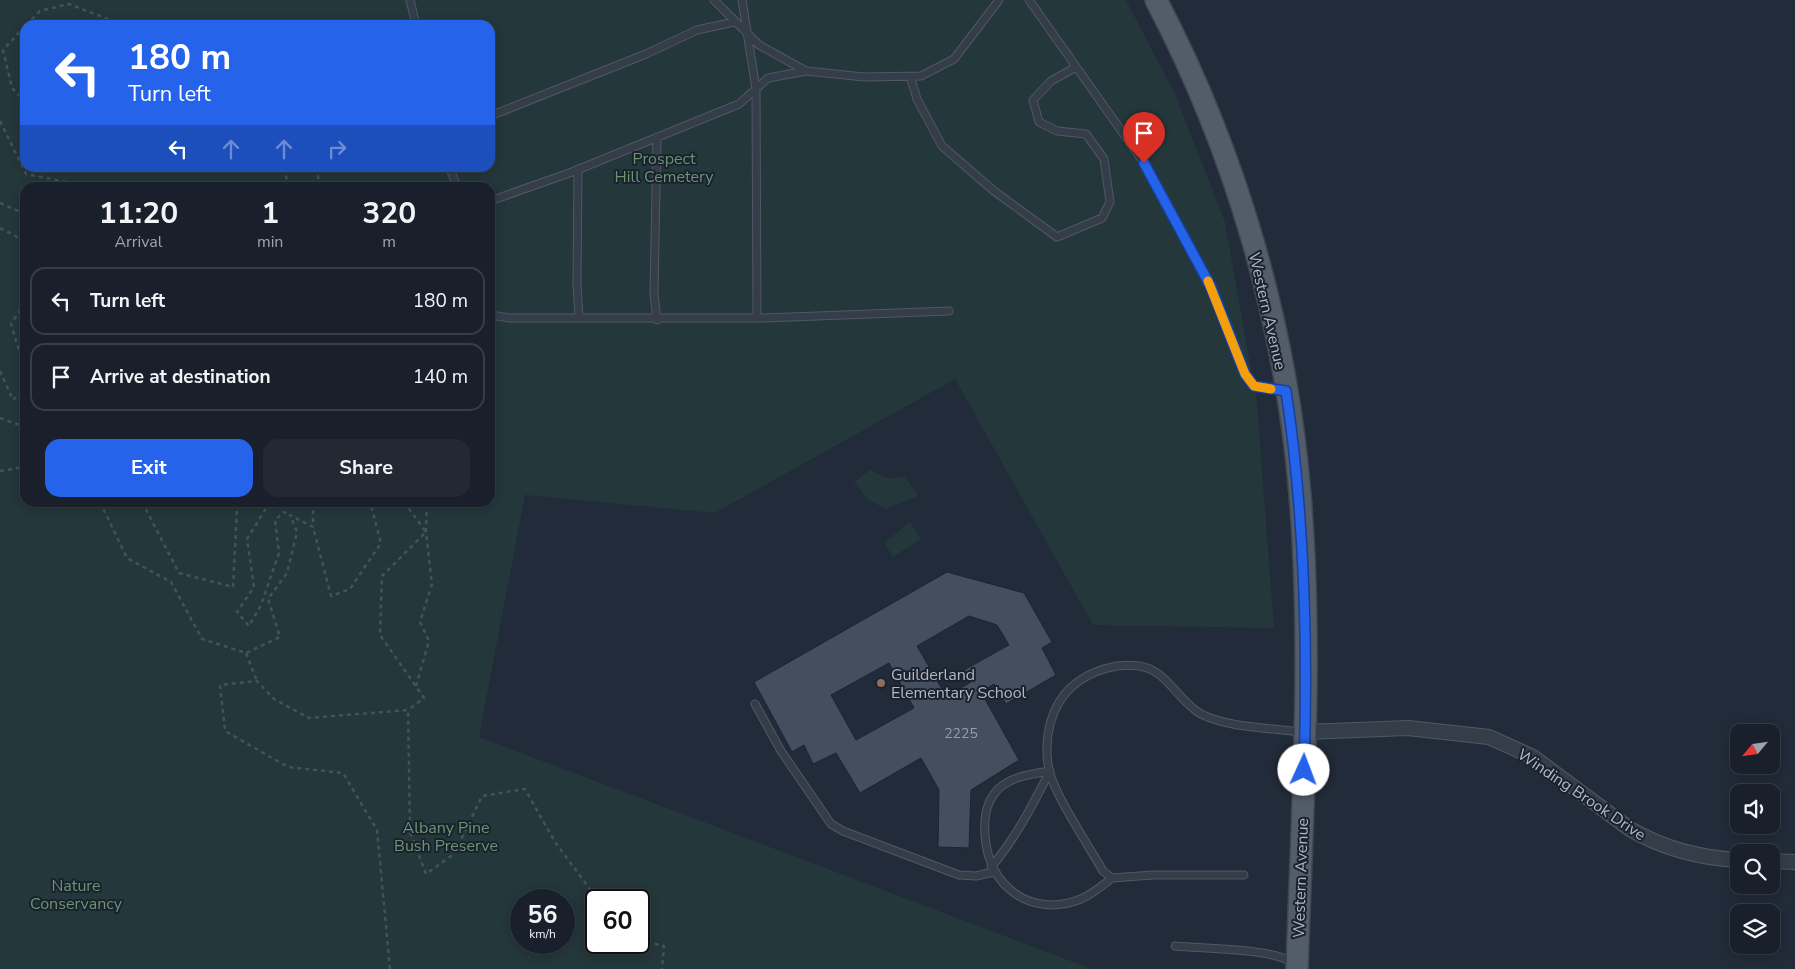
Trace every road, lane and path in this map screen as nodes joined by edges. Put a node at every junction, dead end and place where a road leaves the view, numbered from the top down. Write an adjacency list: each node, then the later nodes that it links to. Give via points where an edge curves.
1 (410, 0): 9 (lane)
2 (714, 0): 10 (lane)
3 (742, 0): 12 (lane)
4 (999, 0): 15 (lane, via 954,59 921,76)
5 (1029, 0): 13 (lane)
6 (1156, 0): 38 (main road, Western Avenue, via 1173,32 1229,169 1258,261)
7 (32, 20): 8 (path, via 40,11 69,4)
8 (110, 20)
9 (415, 20)
10 (734, 22): 12 (lane); 18 (lane, via 696,30 646,54)
11 (20, 32): 17 (path, via 3,50 12,88)
12 (748, 35): 14 (lane, via 759,45); 16 (lane)
13 (1076, 67): 15 (lane, via 1051,81 1033,100 1039,122 1057,131 1086,134 1104,159 1110,202 1102,218 1057,237 1002,197 942,146 917,99); 38 (lane, via 1144,163 1211,287 1245,374 1254,386)
14 (806, 71): 15 (lane, via 864,77); 16 (lane, via 768,78)
15 (910, 76)
16 (756, 89): 20 (lane, via 739,104); 34 (lane)
17 (20, 97)
18 (495, 114)
19 (0, 121): 21 (path)
20 (657, 137): 22 (lane); 35 (lane, via 654,274)
21 (20, 162)
22 (578, 169): 25 (lane); 33 (lane, via 577,285)
23 (25, 172): 24 (path)
24 (66, 182)
25 (495, 199)
26 (0, 203): 27 (path)
27 (20, 212)
28 (0, 228): 29 (path)
29 (20, 238)
30 (20, 310): 36 (path, via 11,324)
31 (949, 311): 34 (lane)
32 (495, 316): 33 (lane)
33 (580, 318): 35 (lane)
34 (757, 318): 35 (lane)
35 (657, 320)
36 (20, 354)
37 (0, 371): 39 (path, via 13,400)
38 (1286, 391): 60 (main road, Western Avenue, via 1300,496)
39 (20, 394)
40 (0, 418): 41 (path)
41 (20, 425)
42 (20, 468): 43 (path)
43 (0, 471)
44 (102, 507): 55 (path, via 127,558 171,582 202,639)
45 (145, 507): 46 (path, via 179,572 233,587)
46 (238, 507)
47 (267, 507): 52 (path, via 247,540 254,588 238,612 249,626 261,605 279,553 275,520 284,512)
48 (313, 507): 53 (path)
49 (371, 507): 53 (path, via 381,544 350,588 331,596)
50 (408, 507): 54 (path)
51 (427, 507): 54 (path)
52 (290, 514): 53 (path); 55 (path, via 297,532 287,573 268,599 280,637)
53 (313, 527)
54 (426, 532): 57 (path, via 432,584 420,622 429,641); 57 (path, via 382,576 380,635)
55 (246, 654): 56 (path)
56 (256, 681): 59 (path, via 274,699 309,718); 72 (path, via 220,685 225,731 288,767 343,773 377,830)
57 (416, 686): 59 (path, via 424,698)
58 (756, 704): 65 (lane, via 781,752 831,824 959,875 976,876)
59 (408, 710): 68 (path, via 410,832 426,874 454,854 482,796 526,789 556,842)
60 (1305, 732): 61 (lane, via 1226,722 1201,714 1160,674 1140,666 1109,666 1085,676 1060,700 1049,724); 62 (street, Winding Brook Drive, via 1408,728 1489,737 1533,757 1647,839 1668,848); 71 (main road, Western Avenue)
61 (1050, 771): 65 (lane, via 1022,826); 65 (lane, via 1014,779 994,793 986,812 985,830 985,849); 67 (lane, via 1103,871)
62 (1730, 859)
63 (1780, 861): 64 (street)
64 (1795, 862)
65 (992, 869): 67 (lane, via 1001,882 1018,896 1036,904 1060,904 1080,899)
66 (1244, 875): 67 (lane)
67 (1112, 878)
68 (590, 889)
69 (650, 943): 73 (path, via 664,946)
70 (1175, 946): 71 (lane, via 1280,956)
71 (1297, 968)
72 (390, 969)
73 (662, 969)

